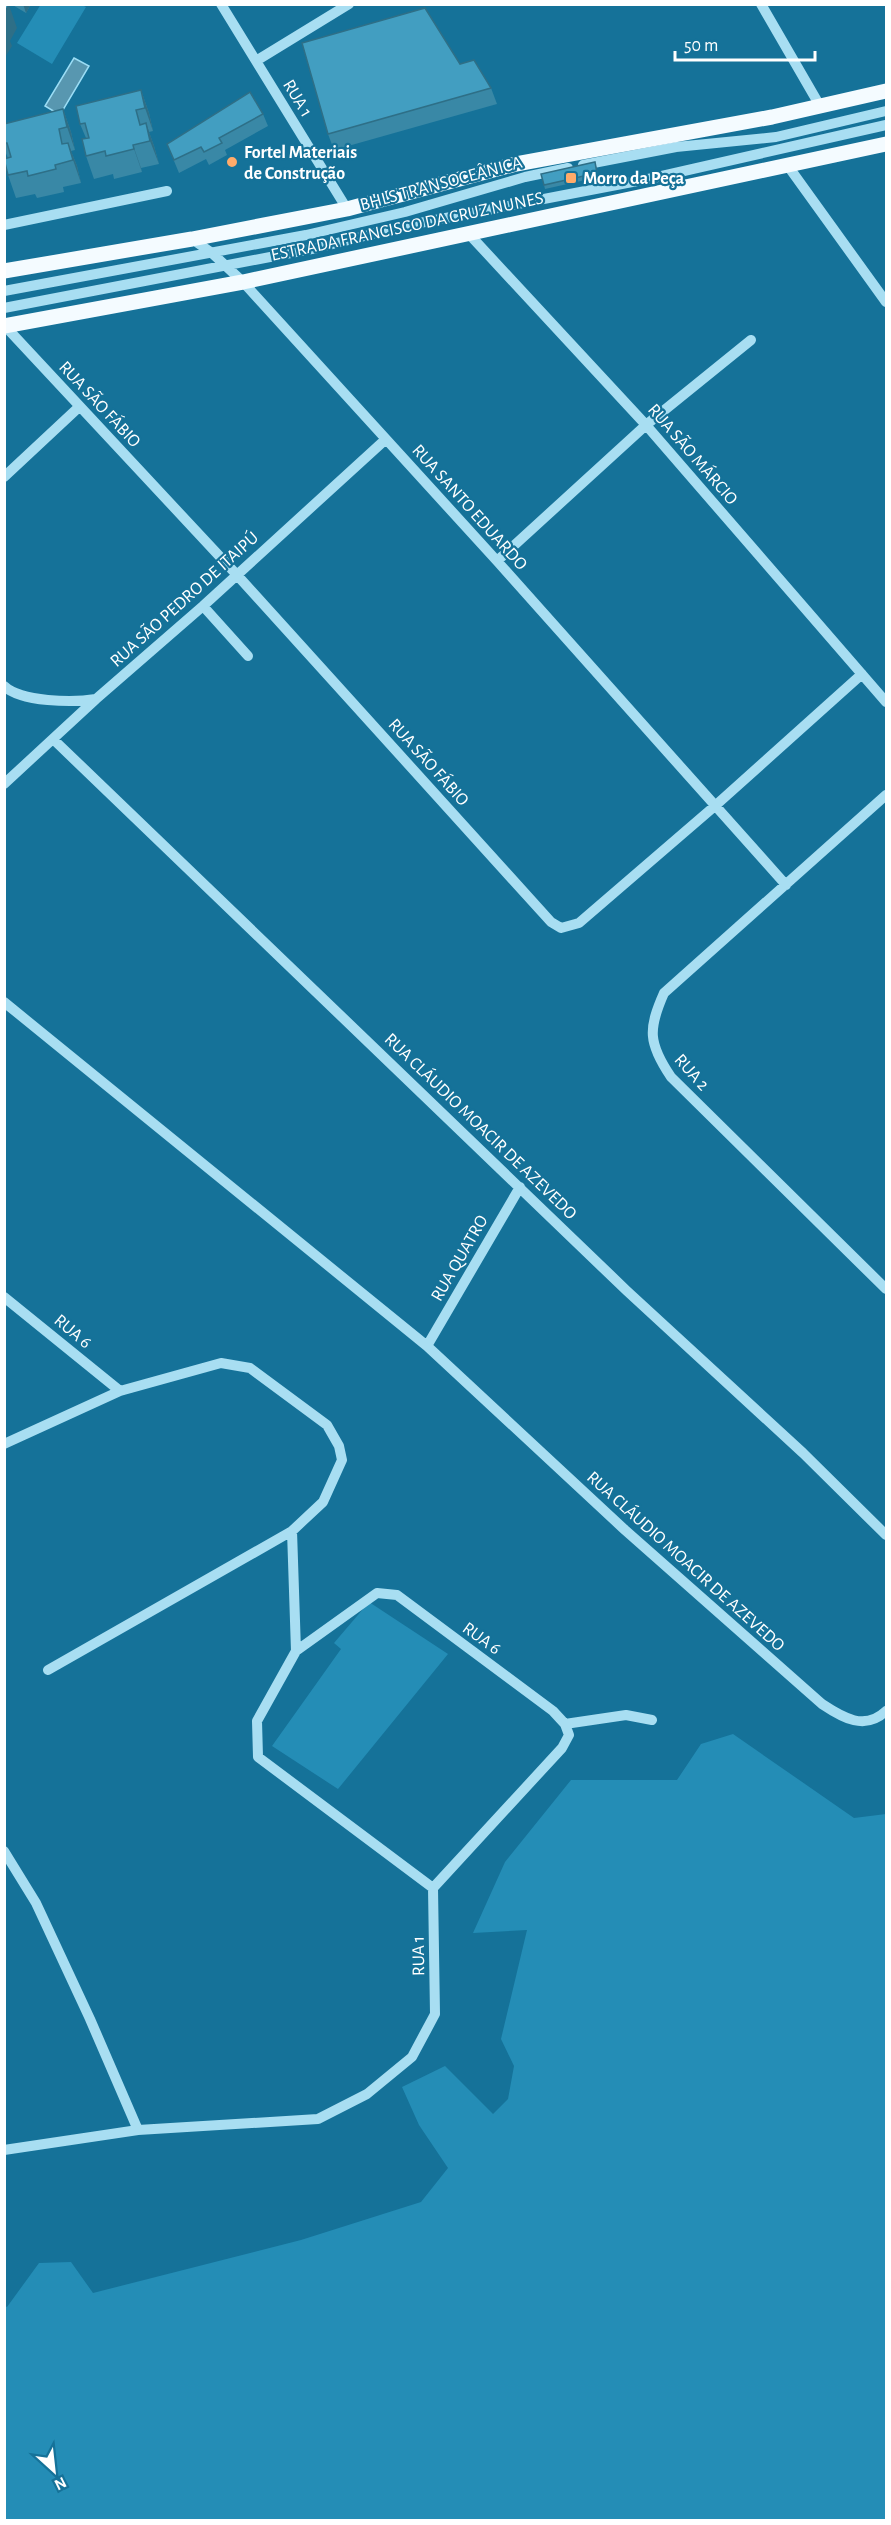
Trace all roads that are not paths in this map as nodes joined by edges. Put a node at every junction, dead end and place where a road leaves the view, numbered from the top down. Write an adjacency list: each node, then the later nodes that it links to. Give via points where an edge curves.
1 (221, 4): 5 (street, RUA 1)
2 (349, 4): 4 (street)
3 (761, 4): 7 (street)
4 (334, 8): 5 (street)
5 (256, 62): 13 (street, RUA 1)
6 (886, 91): 7 (main road, ESTRADA FRANCISCO DA CRUZ NUNES)
7 (820, 106): 13 (main road, ESTRADA FRANCISCO DA CRUZ NUNES, via 516,164)
8 (886, 111): 17 (street, BHLS TRANSOCEÂNICA, via 776,137 676,147 525,177 405,212)
9 (886, 125): 18 (street, BHLS TRANSOCEÂNICA, via 653,178 404,226)
10 (886, 144): 11 (main road, ESTRADA FRANCISCO DA CRUZ NUNES)
11 (788, 166): 15 (main road, ESTRADA FRANCISCO DA CRUZ NUNES); 22 (street)
12 (167, 191): 14 (street)
13 (347, 209): 16 (main road, ESTRADA FRANCISCO DA CRUZ NUNES)
14 (4, 225)
15 (468, 233): 20 (main road, ESTRADA FRANCISCO DA CRUZ NUNES); 27 (street, RUA SÃO MÁRCIO)
16 (192, 239): 17 (street, RUA SANTO EDUARDO); 19 (main road, ESTRADA FRANCISCO DA CRUZ NUNES)
17 (212, 253): 18 (street, RUA SANTO EDUARDO); 21 (street, BHLS TRANSOCEÂNICA)
18 (227, 266): 20 (street, RUA SANTO EDUARDO); 23 (street, BHLS TRANSOCEÂNICA)
19 (4, 271)
20 (243, 282): 24 (main road, ESTRADA FRANCISCO DA CRUZ NUNES); 28 (street, RUA SANTO EDUARDO)
21 (4, 291)
22 (886, 302)
23 (4, 308)
24 (5, 326): 26 (street, RUA SÃO FÁBIO)
25 (751, 340): 27 (street)
26 (79, 407): 29 (street); 31 (street, RUA SÃO FÁBIO)
27 (646, 425): 30 (street); 34 (street, RUA SÃO MÁRCIO)
28 (386, 439): 30 (street, RUA SANTO EDUARDO); 31 (street, RUA SÃO PEDRO DE ITAIPÚ)
29 (4, 477)
30 (497, 561): 41 (street, RUA SANTO EDUARDO)
31 (237, 575): 32 (street, RUA SÃO PEDRO DE ITAIPÚ); 41 (street, RUA SÃO FÁBIO, via 557,926 567,928 579,922)
32 (203, 606): 33 (street); 36 (street, RUA SÃO PEDRO DE ITAIPÚ)
33 (248, 656)
34 (862, 674): 37 (street, RUA SÃO MÁRCIO); 41 (street, RUA SÃO FÁBIO)
35 (4, 686): 36 (street, via 12,693 38,698 77,702)
36 (96, 699): 38 (street, RUA SÃO PEDRO DE ITAIPÚ)
37 (886, 702)
38 (54, 740): 39 (street, RUA SÃO PEDRO DE ITAIPÚ); 44 (street, RUA CLÁUDIO MOACIR DE AZEVEDO)
39 (4, 784)
40 (886, 795): 42 (street, RUA 2)
41 (716, 805): 42 (street, RUA SANTO EDUARDO)
42 (786, 885): 45 (street, RUA 2, via 664,993 653,1018 657,1057 671,1077)
43 (4, 1002): 47 (street, RUA CLÁUDIO MOACIR DE AZEVEDO)
44 (520, 1186): 47 (street, RUA QUATRO); 51 (street, RUA CLÁUDIO MOACIR DE AZEVEDO)
45 (886, 1290)
46 (4, 1297): 48 (street, RUA 6)
47 (427, 1346): 54 (street, RUA CLÁUDIO MOACIR DE AZEVEDO, via 625,1530 822,1704 843,1718 857,1721 878,1718)
48 (120, 1391): 49 (street); 50 (street, via 221,1363 235,1364 250,1368 327,1425 342,1460 323,1502)
49 (4, 1444)
50 (292, 1531): 52 (street); 53 (street)
51 (886, 1535)
52 (296, 1651): 56 (street, RUA 6, via 377,1593 397,1595 553,1711); 58 (street, via 257,1721 258,1757)
53 (48, 1670)
54 (886, 1711)
55 (652, 1720): 56 (street, via 626,1715)
56 (565, 1724): 58 (street, via 569,1735 562,1748)
57 (4, 1851): 59 (street, via 36,1903)
58 (433, 1888): 59 (street, RUA 1, via 435,2014 412,2057 403,2065 367,2094 318,2119)
59 (138, 2130): 60 (street, RUA 1)
60 (4, 2150)

